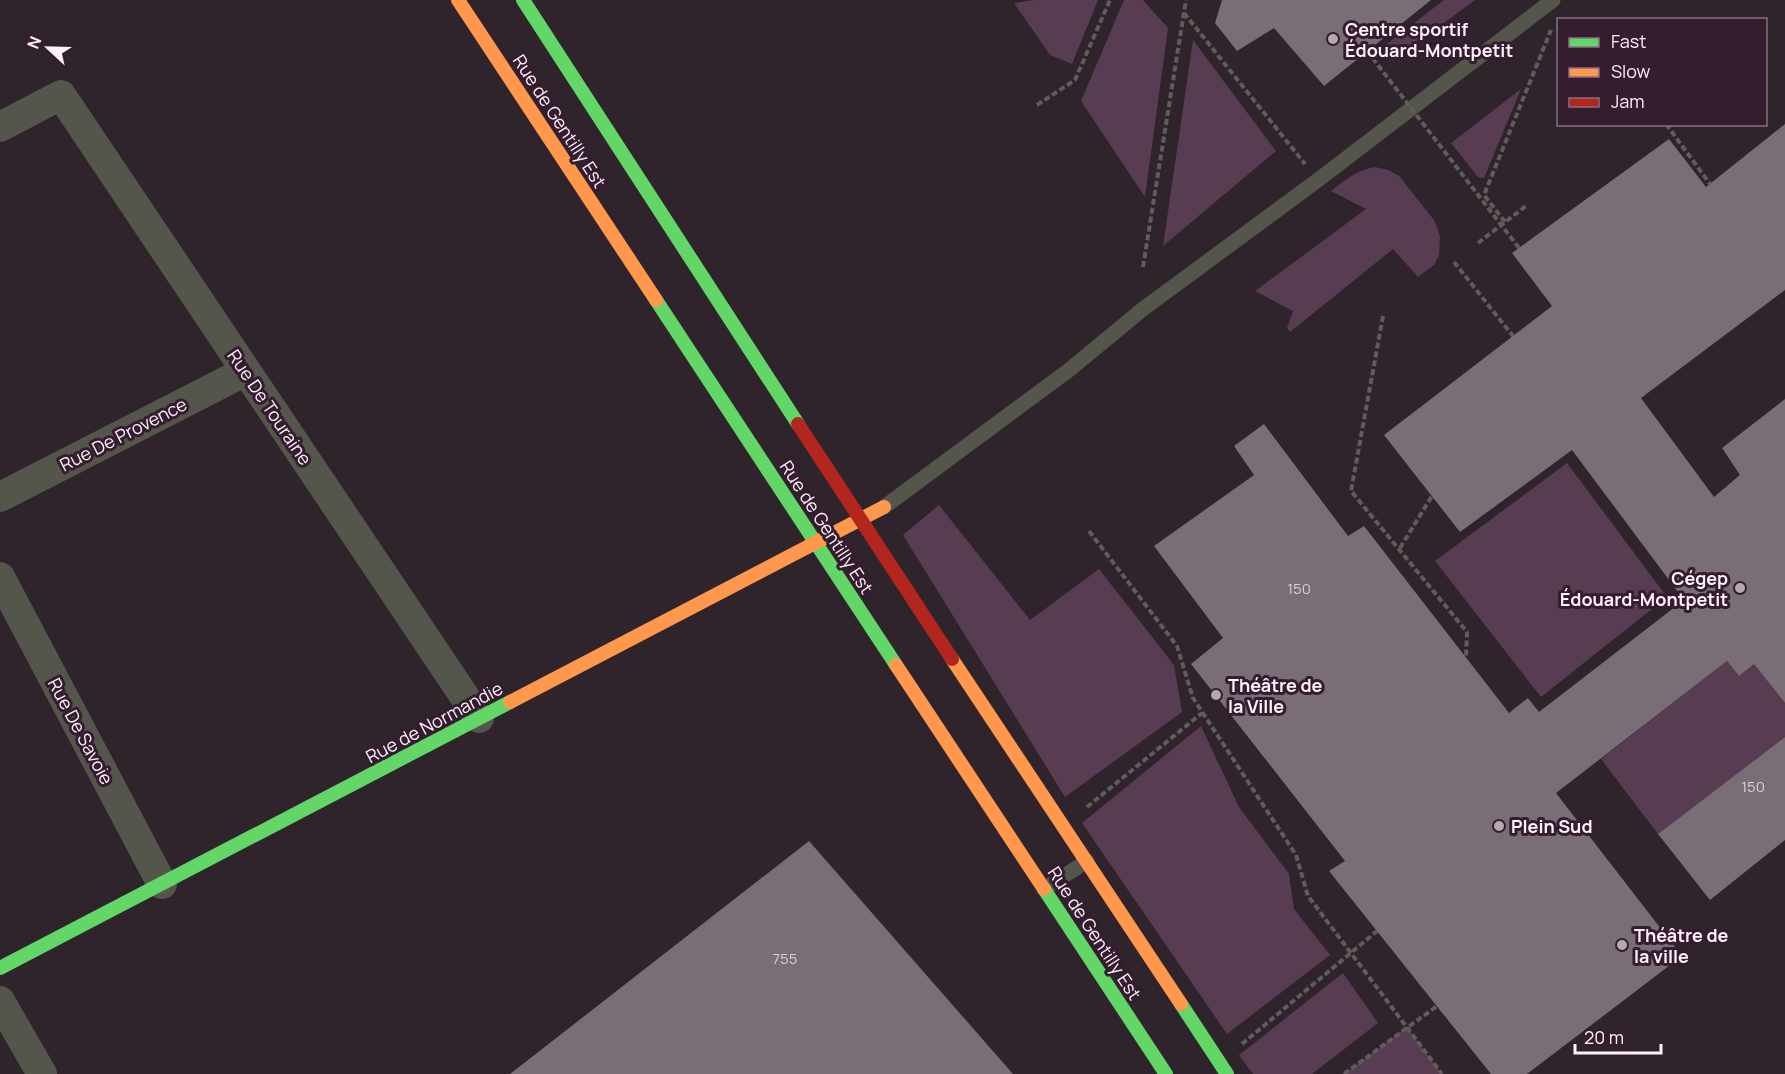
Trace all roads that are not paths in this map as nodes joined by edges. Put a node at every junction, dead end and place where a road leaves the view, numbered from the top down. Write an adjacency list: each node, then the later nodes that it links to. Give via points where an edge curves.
1 (458, 0): 9 (street, Rue de Gentilly Est)
2 (523, 0): 8 (street, Rue de Gentilly Est)
3 (1553, 0): 7 (lane)
4 (0, 127): 5 (street, Rue De Touraine, via 61,95)
5 (246, 371): 6 (street, Rue De Provence); 11 (street, Rue De Touraine)
6 (0, 497)
7 (884, 507): 8 (street, Rue de Normandie)
8 (860, 520): 9 (street, Rue de Normandie); 12 (street, Rue de Gentilly Est)
9 (816, 543): 11 (street, Rue de Normandie); 14 (street, Rue de Gentilly Est)
10 (0, 577): 13 (street, Rue De Savoie)
11 (479, 718): 13 (street, Rue de Normandie)
12 (1087, 861): 14 (lane); 19 (street, Rue de Gentilly Est)
13 (162, 884): 15 (street, Rue de Normandie)
14 (1044, 889): 18 (street, Rue de Gentilly Est)
15 (0, 968)
16 (0, 1001): 17 (street)
17 (42, 1074)
18 (1166, 1074)
19 (1227, 1074)

